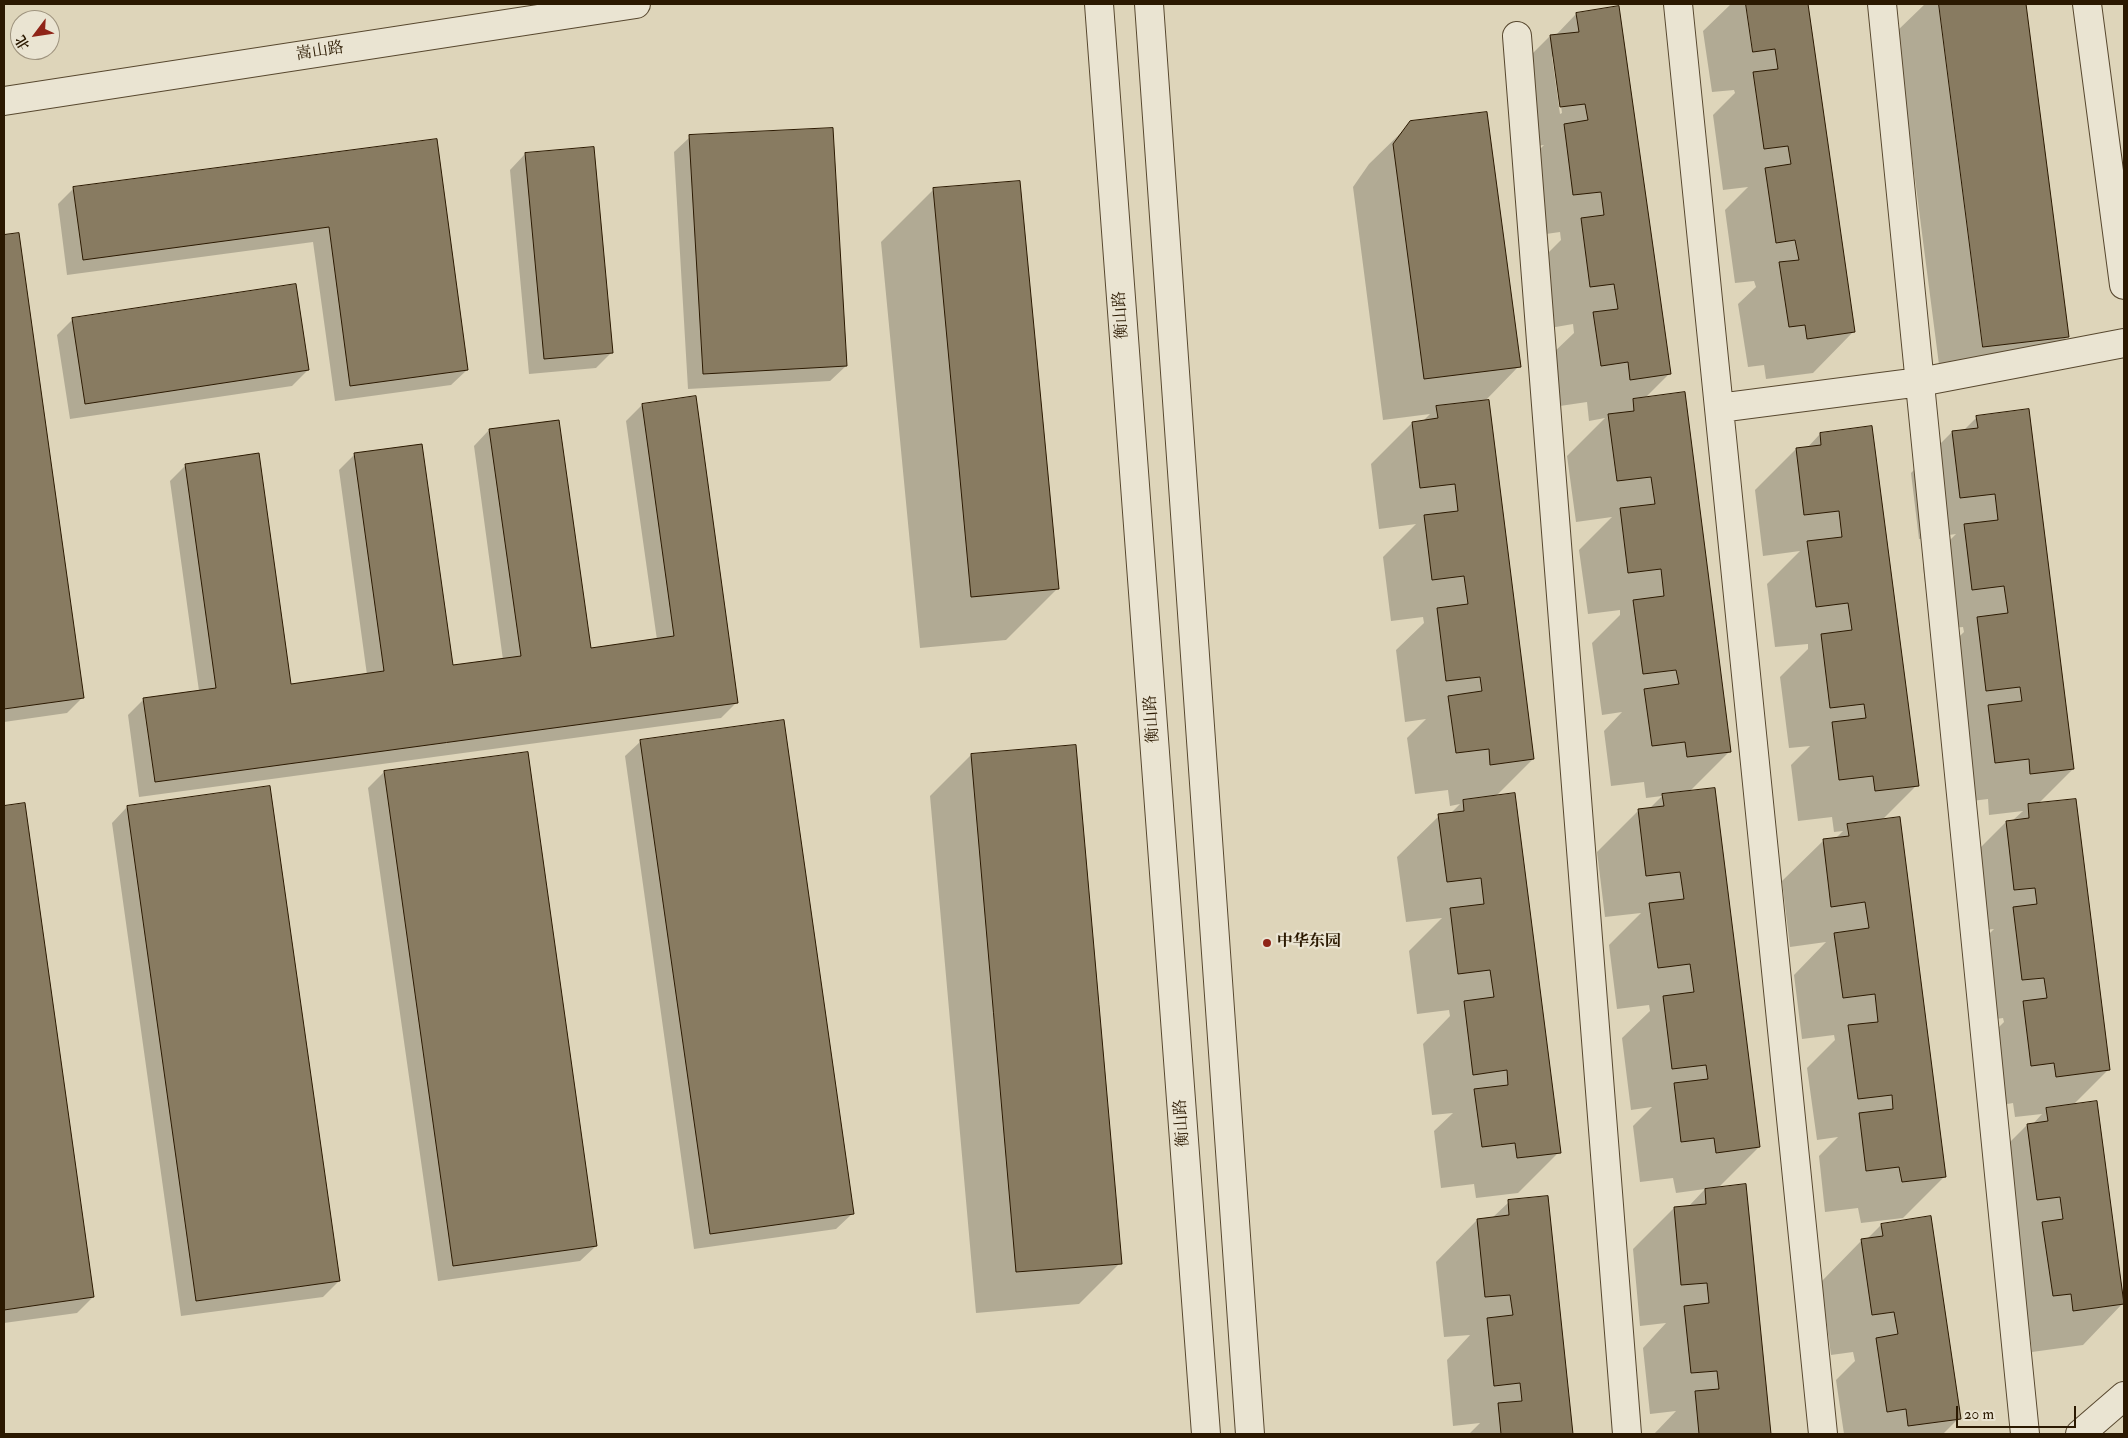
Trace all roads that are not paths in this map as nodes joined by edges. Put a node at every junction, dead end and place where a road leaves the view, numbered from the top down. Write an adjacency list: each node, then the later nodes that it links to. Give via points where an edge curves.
1 (636, 4): 8 (street, 嵩山路)
2 (1099, 4): 14 (street, 衡山路)
3 (1150, 4): 15 (street)
4 (1678, 4): 12 (street)
5 (1882, 4): 11 (street)
6 (2087, 4): 9 (street)
7 (1517, 36): 16 (street)
8 (4, 101)
9 (2124, 285)
10 (2124, 343): 11 (street)
11 (1920, 382): 12 (street); 18 (street)
12 (1719, 408): 17 (street)
13 (2124, 1396): 19 (street)
14 (1206, 1434)
15 (1250, 1434)
16 (1627, 1434)
17 (1823, 1434)
18 (2025, 1434)
19 (2080, 1434)

